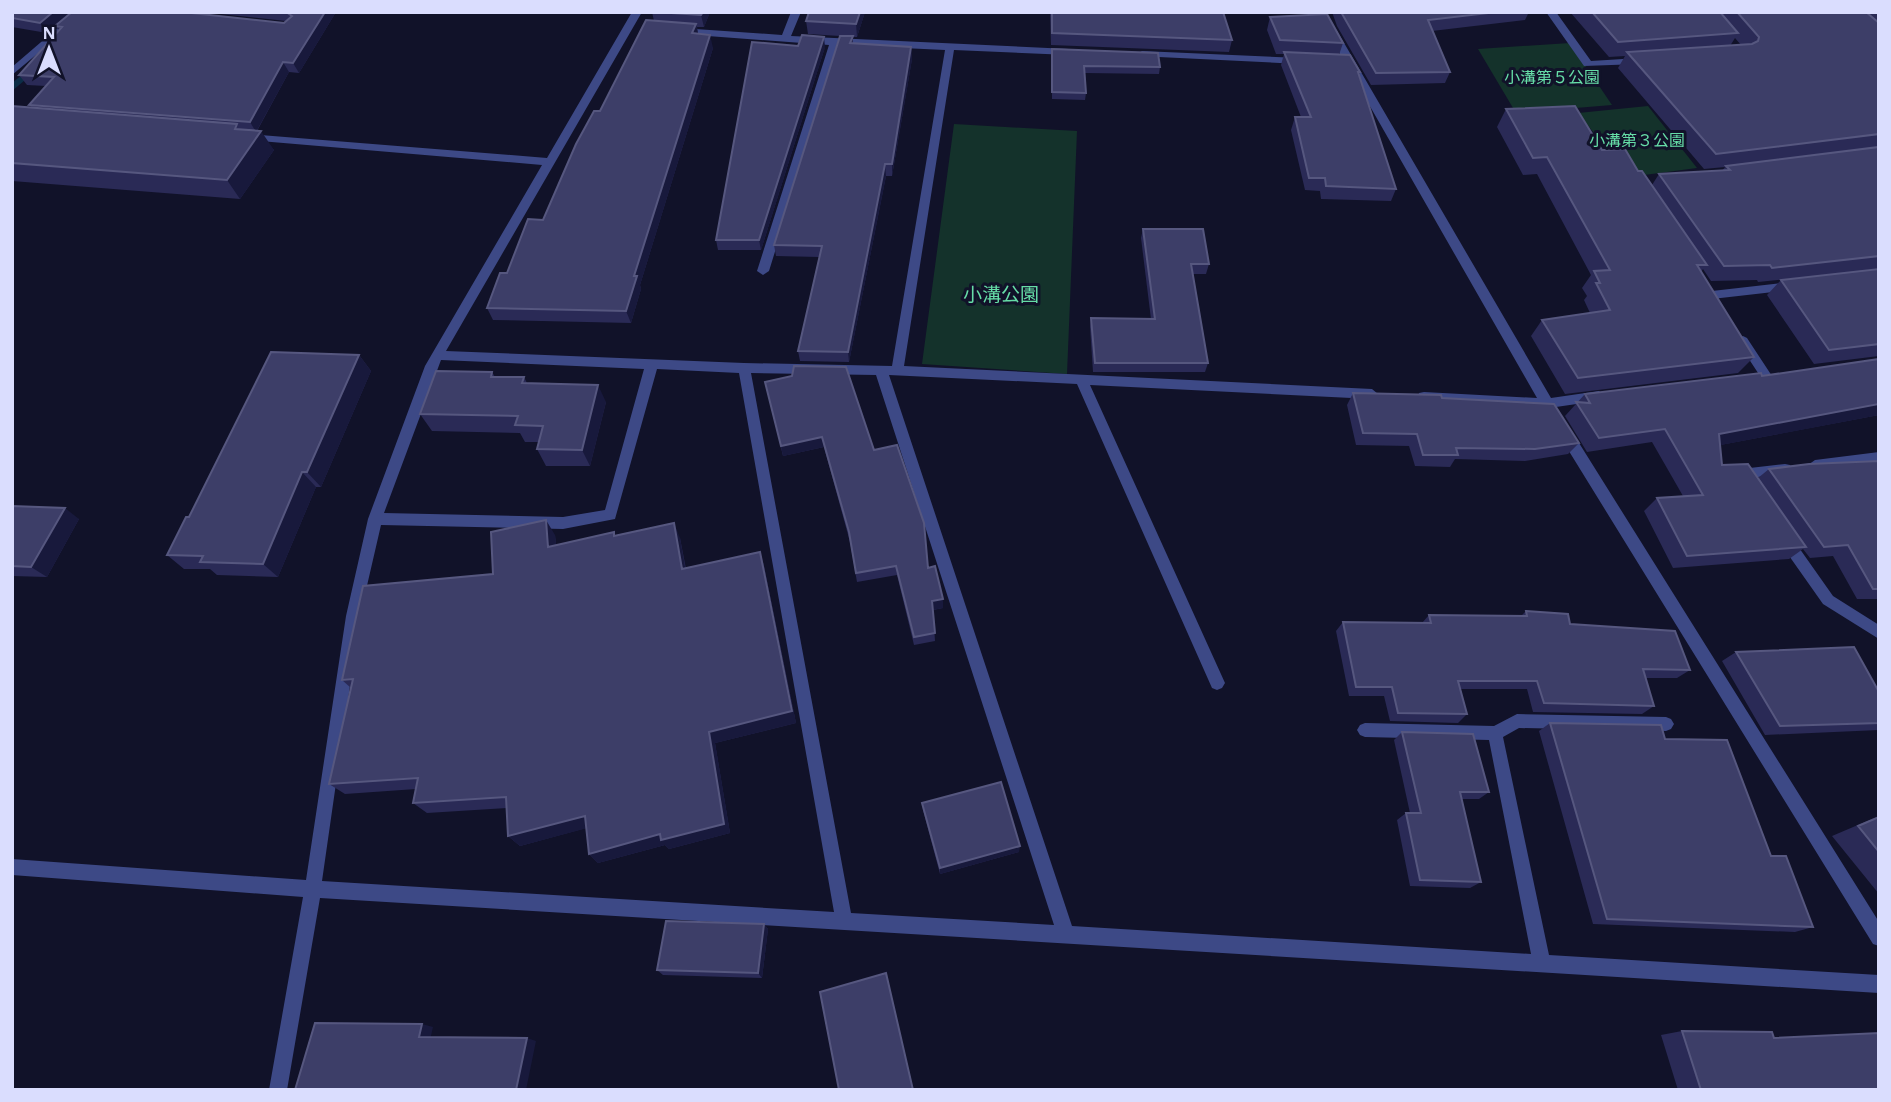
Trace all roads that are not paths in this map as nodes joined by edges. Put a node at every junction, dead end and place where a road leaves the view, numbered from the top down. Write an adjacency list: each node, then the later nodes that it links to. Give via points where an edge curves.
1 (82, 12): 18 (street)
2 (637, 12): 6 (street)
3 (796, 12): 9 (street)
4 (1321, 12): 17 (street)
5 (1551, 12): 14 (street, via 1588,64)
6 (627, 27): 7 (street); 20 (street)
7 (640, 28)
8 (667, 30): 9 (street)
9 (785, 39): 10 (street)
10 (835, 42): 11 (street); 21 (street)
11 (950, 47): 12 (street); 31 (street)
12 (1074, 52)
13 (1129, 54): 15 (street)
14 (1658, 60)
15 (1308, 61)
16 (1336, 62): 17 (street)
17 (1350, 62): 37 (street)
18 (12, 72)
19 (233, 136): 20 (street)
20 (550, 162): 27 (street)
21 (763, 271)
22 (1704, 284): 24 (street)
23 (1802, 285): 24 (street)
24 (1712, 295): 25 (street)
25 (1719, 307)
26 (1735, 330): 32 (street)
27 (438, 355): 28 (street); 40 (street)
28 (652, 364): 29 (street); 40 (street, via 610,515 563,523)
29 (744, 368): 30 (street); 49 (street)
30 (881, 370): 31 (street); 50 (street)
31 (897, 371): 33 (street)
32 (1766, 376)
33 (1081, 380): 35 (street); 43 (street)
34 (1615, 394): 37 (street)
35 (1382, 395)
36 (1410, 396): 37 (street)
37 (1547, 403): 51 (street)
38 (1879, 457): 39 (street, via 1741,474)
39 (1749, 485)
40 (375, 519): 48 (street, via 353,616)
41 (1780, 531): 42 (street, via 1828,600)
42 (1879, 633)
43 (1217, 683)
44 (1666, 724): 46 (street, via 1517,721)
45 (1365, 730): 46 (street)
46 (1495, 733): 52 (street)
47 (12, 867): 48 (street)
48 (313, 889): 49 (street); 54 (street)
49 (845, 921): 50 (street)
50 (1066, 935): 52 (street)
51 (1879, 938)
52 (1542, 964): 53 (street)
53 (1879, 985)
54 (278, 1090)

